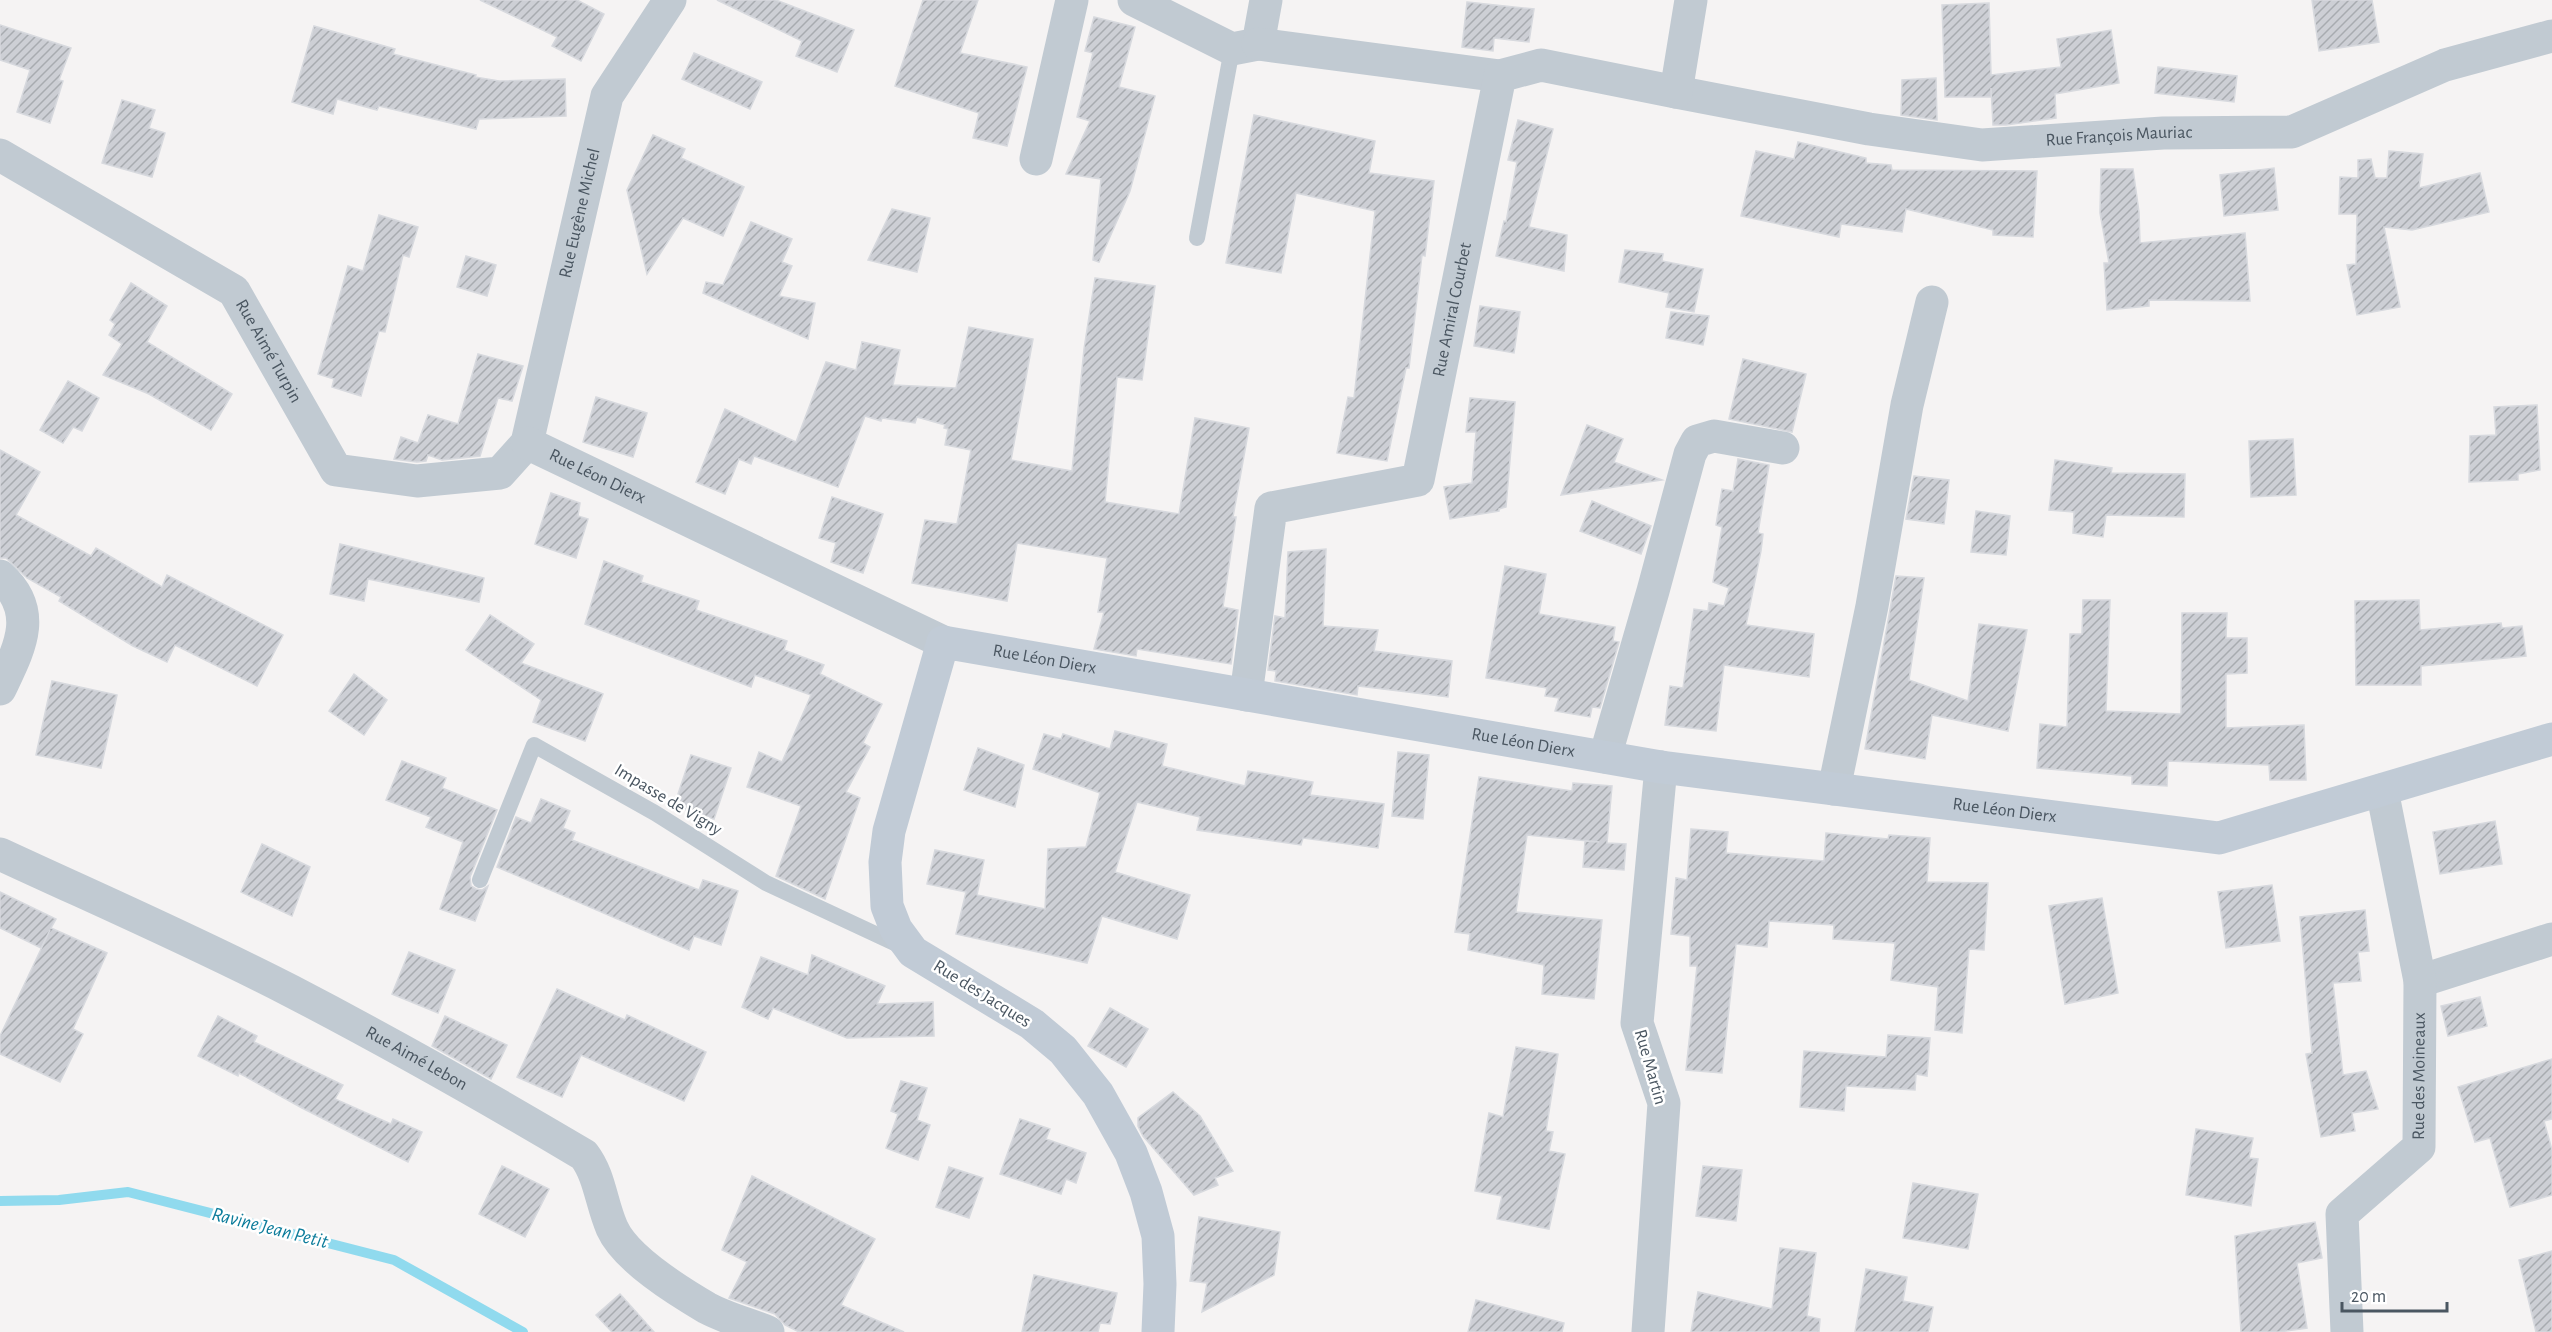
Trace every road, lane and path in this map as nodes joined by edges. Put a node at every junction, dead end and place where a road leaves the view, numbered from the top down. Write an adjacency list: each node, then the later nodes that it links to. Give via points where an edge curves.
1 (670, 0): 14 (street, Rue Eugène Michel, via 607,96)
2 (1072, 0): 11 (street)
3 (1134, 0): 7 (street)
4 (1266, 0): 7 (street)
5 (1691, 0): 9 (street)
6 (2552, 36): 9 (street, Rue François Mauriac, via 2445,65 2292,132 2163,133 1982,145 1869,129)
7 (1245, 46): 8 (street); 12 (lane)
8 (1500, 76): 9 (street, via 1541,65); 19 (street, Rue Amiral Courbet, via 1418,480 1271,508)
9 (1676, 92)
10 (0, 155): 14 (street, Rue Aimé Turpin, via 234,291 336,470 417,482 500,472)
11 (1036, 159)
12 (1197, 238)
13 (1932, 302): 23 (street, via 1907,405 1872,606)
14 (527, 442): 17 (street, Rue Léon Dierx)
15 (1783, 448): 21 (street, via 1714,436 1697,441 1690,454)
16 (0, 576): 18 (street, via 15,594 24,628 20,648)
17 (943, 642): 19 (street, Rue Léon Dierx); 28 (street, Rue des Jacques, via 899,790 885,862 887,906 896,929)
18 (0, 689)
19 (1246, 695): 21 (street, Rue Léon Dierx)
20 (2552, 739): 24 (street, Rue Léon Dierx)
21 (1605, 757): 22 (street, Rue Léon Dierx)
22 (1661, 767): 23 (street, Rue Léon Dierx); 32 (street, Rue Martin, via 1637,1023 1664,1103)
23 (1834, 789): 24 (street, Rue Léon Dierx, via 2219,838)
24 (2382, 790): 29 (street, Rue des Moineaux)
25 (0, 854): 30 (street, Rue Aimé Lebon, via 291,992 584,1155 594,1168 613,1229 630,1252 709,1309)
26 (480, 880): 28 (lane, Impasse de Vigny, via 534,745 655,813 766,883)
27 (2552, 939): 29 (street)
28 (913, 952): 31 (street, Rue des Jacques, via 1032,1024 1064,1050 1098,1094 1131,1153 1158,1236)
29 (2420, 981): 33 (street, Rue des Moineaux, via 2419,1147 2342,1215)
30 (768, 1332)
31 (1158, 1332)
32 (1648, 1332)
33 (2347, 1332)

